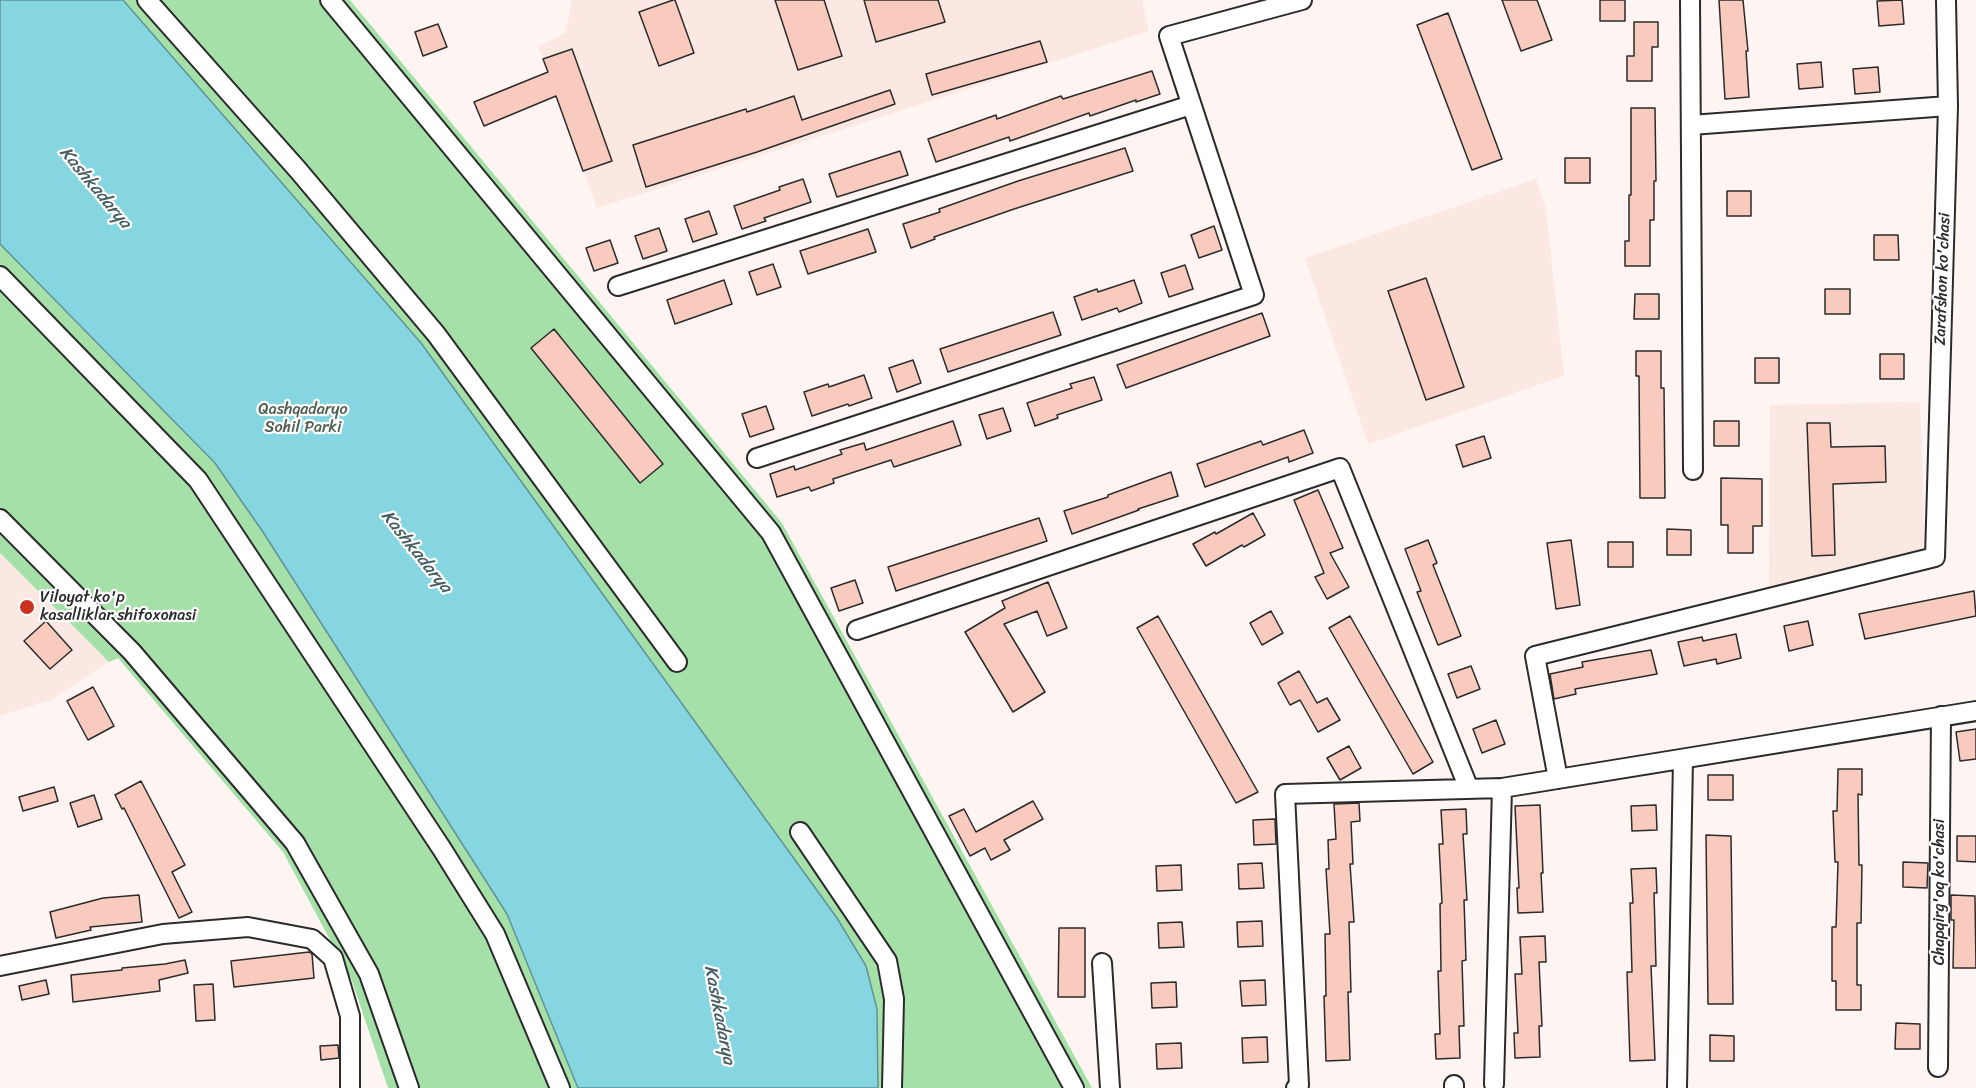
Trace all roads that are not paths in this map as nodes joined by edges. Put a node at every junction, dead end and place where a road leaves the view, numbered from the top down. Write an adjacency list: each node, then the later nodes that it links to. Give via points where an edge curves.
1 (147, 0): 15 (street, via 436,334)
2 (330, 0): 31 (street, via 771,533)
3 (1302, 0): 6 (street, via 1169,36)
4 (1690, 0): 8 (street)
5 (1947, 0): 7 (street, Zarafshon ko'chasi)
6 (1191, 105): 10 (street); 11 (street, via 1254,295)
7 (1948, 106): 8 (street); 19 (street, Zarafshon ko'chasi, via 1935,557 1535,656)
8 (1691, 125): 12 (street)
9 (0, 276): 29 (street, via 198,480 495,934)
10 (618, 286)
11 (757, 458)
12 (1693, 470)
13 (0, 519): 28 (street, via 132,652 295,843 369,974)
14 (857, 630): 21 (street, via 1340,468)
15 (677, 662)
16 (1976, 711): 17 (street)
17 (1941, 716): 18 (street); 25 (street, Chapqirg'oq ko'chasi)
18 (1683, 759): 19 (street); 34 (street)
19 (1558, 779): 20 (street)
20 (1502, 788): 21 (street); 26 (street)
21 (1468, 789): 33 (street, via 1285,794 1299,1085)
22 (800, 832): 30 (street, via 886,961 894,999)
23 (1102, 963): 32 (street)
24 (0, 966): 27 (street, via 163,934 248,927 312,939 333,958 350,1016)
25 (1938, 1067)
26 (1494, 1084)
27 (350, 1088)
28 (409, 1088)
29 (560, 1088)
30 (892, 1088)
31 (1074, 1088)
32 (1110, 1088)
33 (1296, 1088)
34 (1677, 1088)

